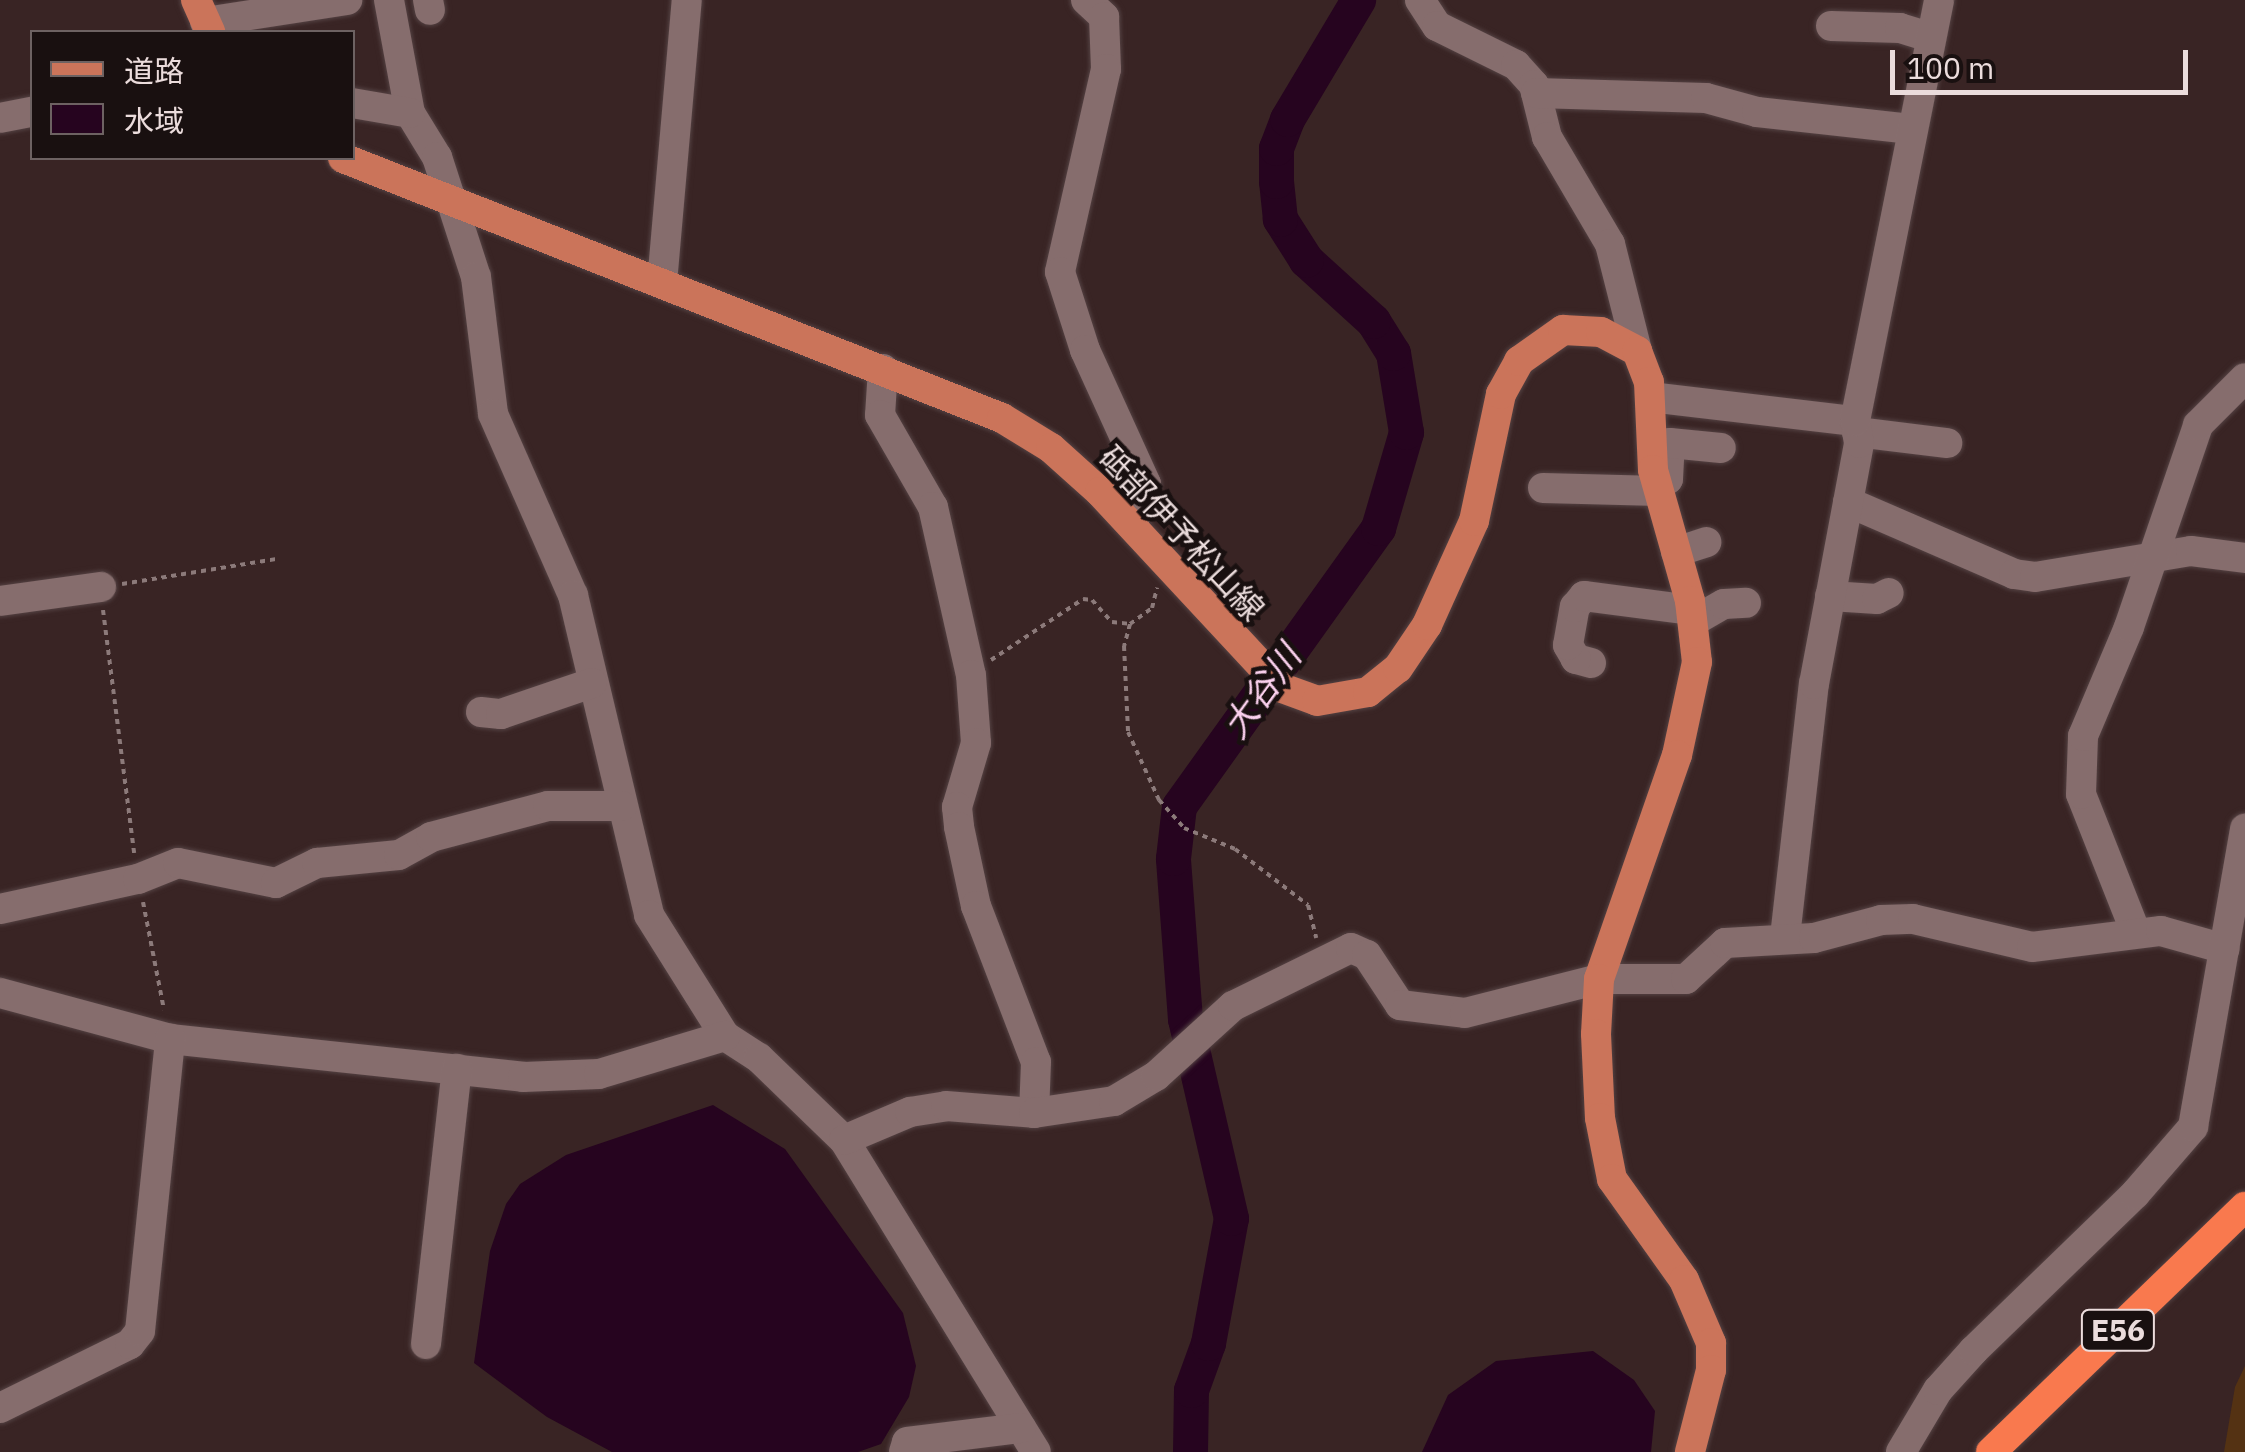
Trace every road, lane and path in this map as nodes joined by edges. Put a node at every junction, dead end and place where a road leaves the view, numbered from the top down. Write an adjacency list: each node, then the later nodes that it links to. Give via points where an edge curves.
1 (348, 0): 7 (street)
2 (389, 0): 13 (street)
3 (687, 0): 18 (street)
4 (1086, 0): 29 (street, via 1104,17 1106,69 1060,272 1085,350 1146,484)
5 (1420, 0): 10 (street, via 1437,26 1516,65)
6 (1939, 0): 9 (street)
7 (204, 18)
8 (1832, 26): 9 (street)
9 (1930, 36): 15 (street)
10 (1536, 93): 15 (street, via 1706,98 1757,112); 19 (street, via 1548,137 1610,244)
11 (355, 104): 13 (street)
12 (30, 112): 14 (street)
13 (410, 113): 17 (street, via 437,156)
14 (0, 118)
15 (1911, 129): 23 (street)
16 (348, 160): 17 (main road, 砥部伊予松山線)
17 (451, 203): 18 (main road, 砥部伊予松山線); 45 (street, via 476,277 493,414 573,595)
18 (662, 284): 20 (main road, 砥部伊予松山線)
19 (1637, 351): 22 (main road); 35 (main road, 砥部伊予松山線, via 1601,332 1563,330 1519,361 1501,394 1486,480 1457,567 1398,668 1353,699 1317,702 1282,688)
20 (883, 369): 29 (main road, 砥部伊予松山線, via 972,403 1039,440); 44 (street, via 880,415 932,507)
21 (2245, 378): 32 (street, via 2198,426)
22 (1650, 396): 23 (street); 26 (main road)
23 (1856, 426): 24 (street); 28 (street)
24 (1946, 443)
25 (1721, 448): 26 (street, via 1670,443 1668,478)
26 (1657, 486): 27 (street); 31 (main road)
27 (1542, 488)
28 (1848, 502): 32 (street, via 2036,578); 38 (street)
29 (1132, 526): 35 (main road, 砥部伊予松山線)
30 (1706, 542): 31 (street)
31 (1676, 552): 41 (main road)
32 (2153, 555): 33 (street, via 2191,551); 51 (street, via 2078,766 2089,823)
33 (2245, 558)
34 (277, 559): 36 (path)
35 (1166, 563): 42 (path, via 1152,608)
36 (100, 587): 39 (street); 49 (path)
37 (1889, 593): 38 (street, via 1877,599)
38 (1830, 596): 52 (street)
39 (0, 601)
40 (1746, 603): 41 (street)
41 (1693, 616): 43 (street, via 1584,596 1575,607 1568,646); 55 (main road, via 1696,662 1677,755)
42 (1130, 624): 44 (path, via 1112,622 1083,599); 54 (path, via 1124,646 1128,732 1159,800 1184,828 1235,848 1308,905 1318,933)
43 (1592, 664)
44 (971, 674): 60 (street, via 976,743 957,807 959,827 976,906 1036,1062)
45 (592, 683): 46 (street, via 563,687 501,714); 47 (street)
46 (480, 712)
47 (622, 806): 49 (street, via 548,806 431,837 398,855 317,863 276,883 178,864); 57 (street, via 649,914)
48 (2245, 828): 53 (street)
49 (138, 879): 50 (street); 58 (path)
50 (0, 909)
51 (2136, 934): 52 (street, via 2032,947 1912,919 1814,938); 53 (street, via 2180,934)
52 (1785, 937): 55 (street, via 1725,943 1686,980)
53 (2226, 949): 68 (street, via 2193,1127 2135,1194 1950,1377)
54 (1314, 965): 55 (street, via 1358,948 1400,1005 1421,1012 1465,1013); 60 (street, via 1233,1006 1114,1101)
55 (1599, 979): 67 (main road, via 1605,1157 1612,1179 1704,1315 1712,1343 1712,1370)
56 (0, 993): 58 (street)
57 (724, 1036): 59 (street, via 599,1074 523,1077); 61 (street, via 785,1080)
58 (170, 1039): 59 (street); 64 (street, via 140,1331 130,1344)
59 (457, 1069): 63 (street)
60 (1034, 1112): 61 (street, via 946,1106 910,1112)
61 (844, 1140): 65 (street)
62 (2245, 1207): 69 (highway, E56)
63 (426, 1344)
64 (0, 1408)
65 (1028, 1440): 66 (street, via 907,1442)
66 (904, 1452)
67 (1690, 1452)
68 (1901, 1452)
69 (1992, 1452)

